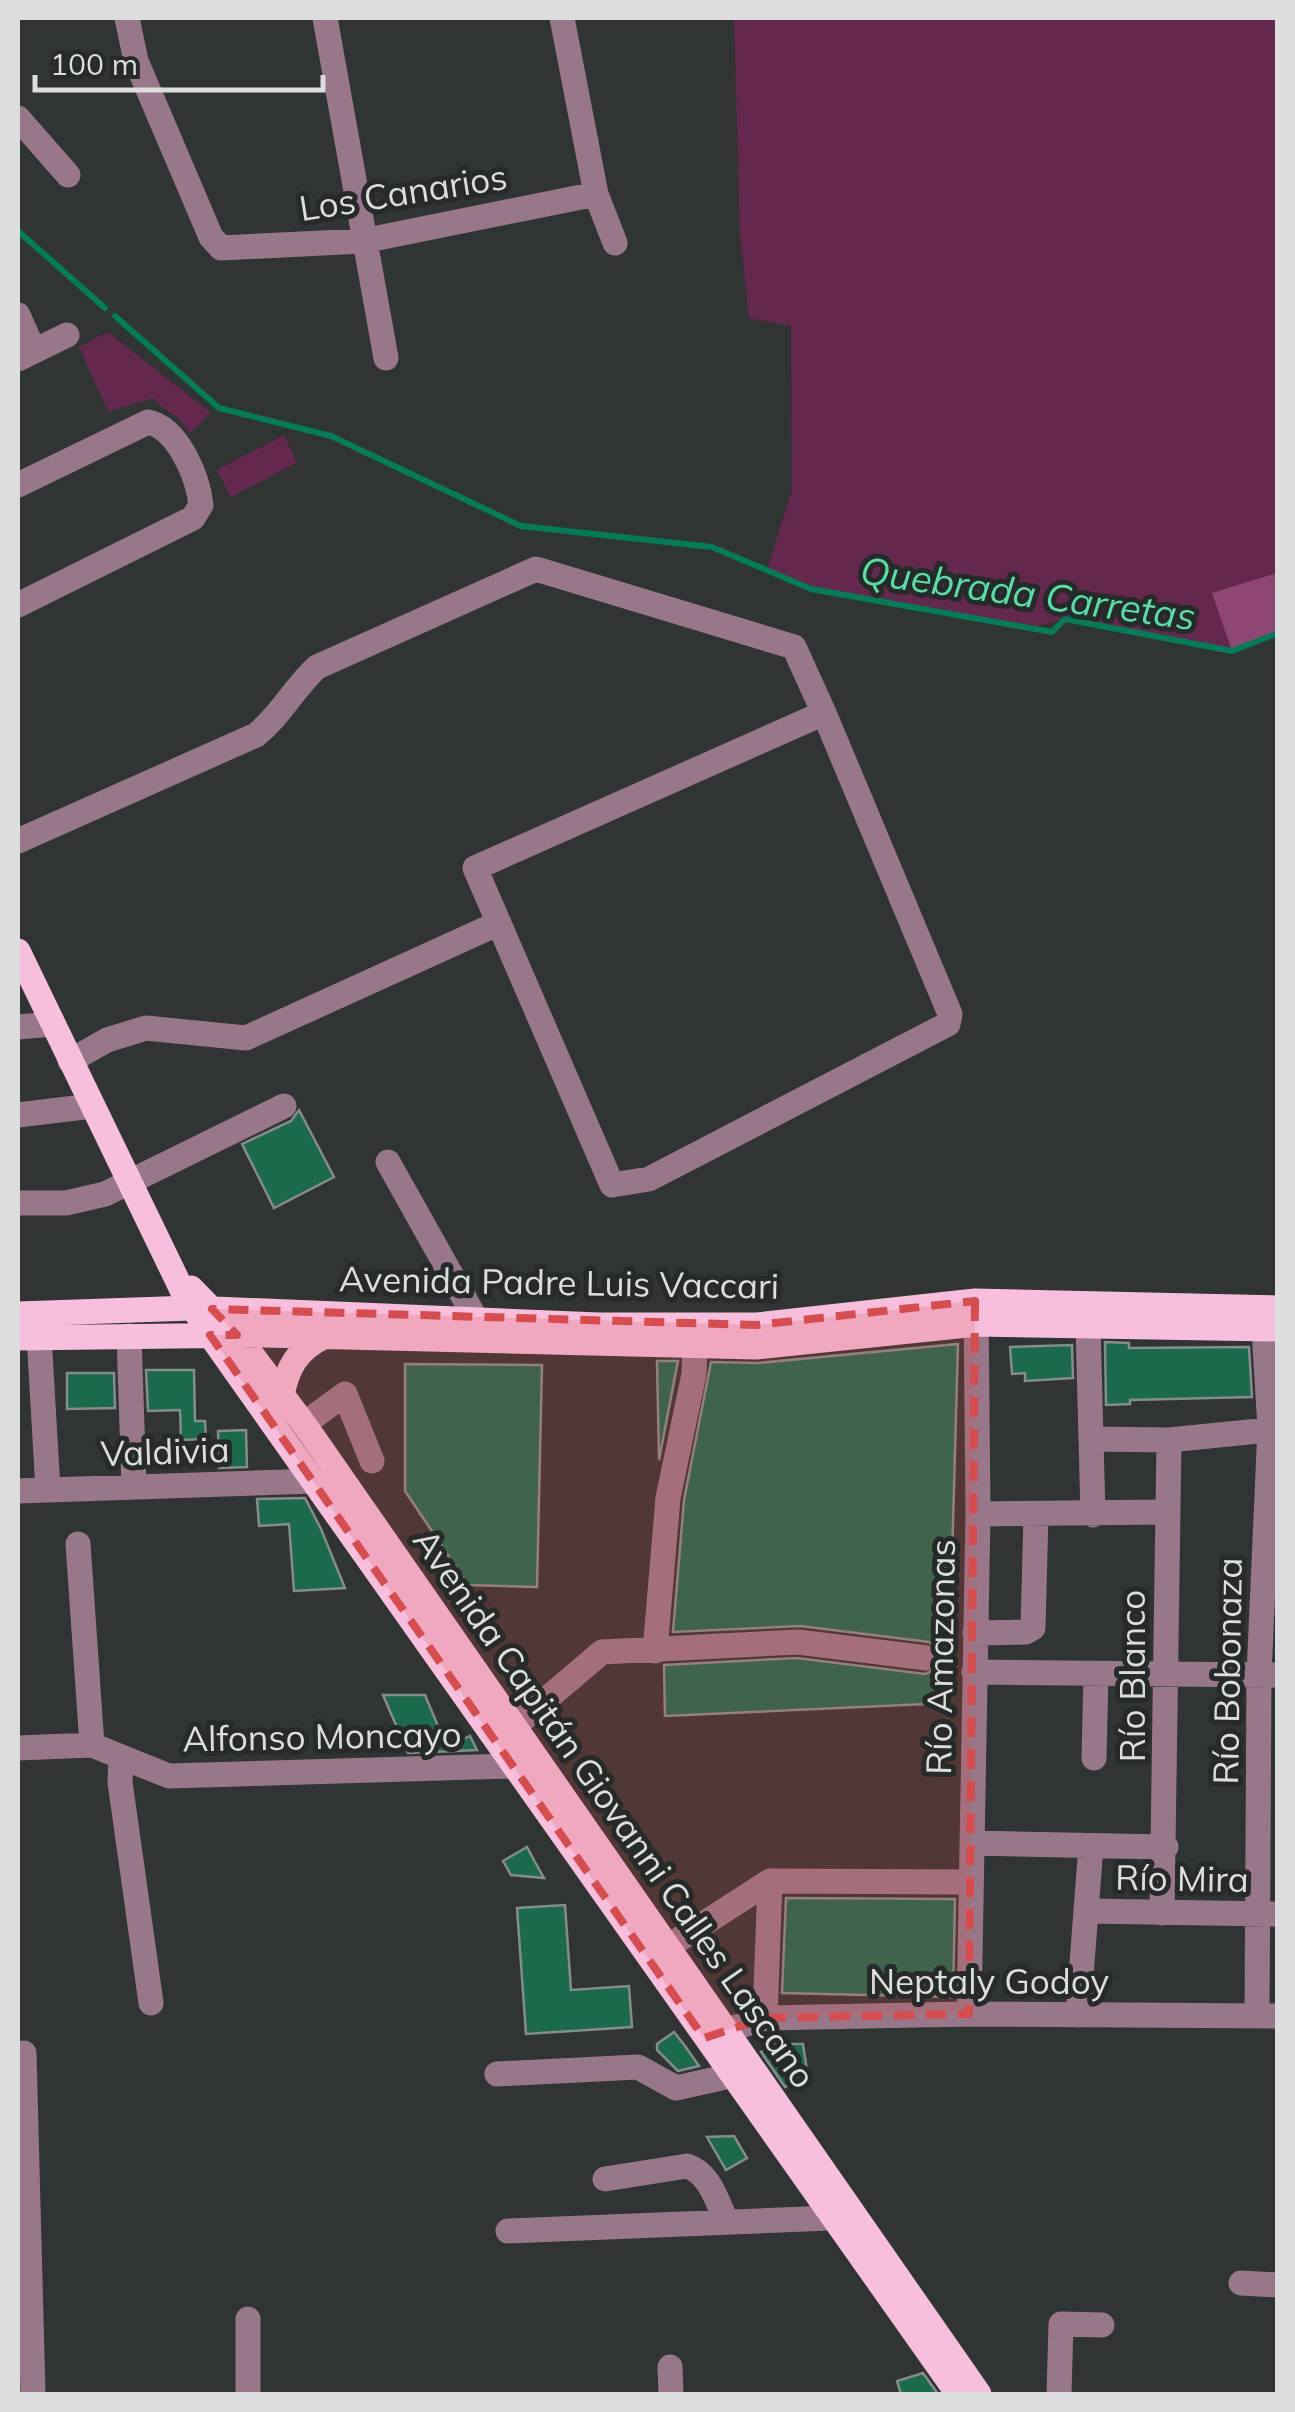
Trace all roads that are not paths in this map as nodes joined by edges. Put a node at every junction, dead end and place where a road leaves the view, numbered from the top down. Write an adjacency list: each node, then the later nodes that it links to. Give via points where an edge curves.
1 (127, 18): 7 (street, Los Canarios, via 136,61 221,248)
2 (325, 18): 7 (street)
3 (562, 18): 6 (street)
4 (18, 118): 5 (street)
5 (68, 174)
6 (596, 194): 7 (street, Los Canarios); 8 (street)
7 (363, 241): 12 (street)
8 (615, 243)
9 (18, 314): 11 (street)
10 (67, 334): 11 (street)
11 (26, 355)
12 (386, 358)
13 (18, 485): 14 (street, via 148,422 175,440 201,506 193,518)
14 (18, 605)
15 (824, 713): 16 (street, via 794,647 536,569 316,667 256,735); 17 (street, via 475,868); 17 (street, via 950,1014 948,1024 649,1179 612,1185)
16 (18, 841)
17 (499, 923): 21 (street, via 246,1038 146,1028)
18 (18, 951): 19 (main road, Avenida Capitán Giovanni Calles Lascano)
19 (52, 1024): 20 (street); 21 (main road, Avenida Capitán Giovanni Calles Lascano)
20 (18, 1027)
21 (70, 1061): 22 (main road, Avenida Capitán Giovanni Calles Lascano)
22 (92, 1106): 24 (street); 26 (main road, Avenida Capitán Giovanni Calles Lascano)
23 (284, 1106): 26 (street)
24 (18, 1115)
25 (388, 1162): 30 (street)
26 (128, 1182): 27 (street, via 66,1203); 28 (main road, Avenida Capitán Giovanni Calles Lascano, via 176,1275)
27 (18, 1204)
28 (202, 1308): 30 (main road, Avenida Padre Luis Vaccari); 33 (main road, Avenida Padre Luis Vaccari); 34 (main road, Avenida Capitán Giovanni Calles Lascano); 35 (main road, Avenida Capitán Giovanni Calles Lascano)
29 (976, 1312): 30 (main road, Avenida Padre Luis Vaccari, via 757,1326); 31 (main road, Avenida Padre Luis Vaccari); 32 (main road, Avenida Padre Luis Vaccari); 38 (main road, Avenida Padre Luis Vaccari, via 756,1347); 50 (street, Río Amazonas)
30 (476, 1321)
31 (1273, 1322): 32 (main road, Avenida Padre Luis Vaccari); 41 (street, Río Bobonaza)
32 (1088, 1325): 42 (street)
33 (28, 1326): 36 (main road, Avenida Padre Luis Vaccari); 47 (street)
34 (210, 1335): 35 (main road, Avenida Padre Luis Vaccari); 36 (main road, Avenida Padre Luis Vaccari); 45 (main road, Avenida Capitán Giovanni Calles Lascano)
35 (236, 1335): 37 (main road, Avenida Padre Luis Vaccari); 39 (main road, Avenida Capitán Giovanni Calles Lascano)
36 (129, 1336): 46 (street)
37 (323, 1337): 38 (main road, Avenida Padre Luis Vaccari); 39 (main road, via 292,1362)
38 (695, 1347): 55 (street, via 668,1498)
39 (282, 1396): 40 (main road, Avenida Capitán Giovanni Calles Lascano)
40 (304, 1424): 44 (street, via 340,1384); 61 (main road, Avenida Capitán Giovanni Calles Lascano)
41 (1274, 1428): 43 (street); 60 (street, Río Bobonaza)
42 (1094, 1439): 43 (street); 52 (street)
43 (1169, 1440): 49 (street, Río Blanco)
44 (372, 1461)
45 (315, 1482): 46 (street, Valdivia); 66 (main road, Avenida Capitán Giovanni Calles Lascano)
46 (134, 1487): 47 (street, Valdivia)
47 (48, 1490): 48 (street, Valdivia)
48 (18, 1491)
49 (1168, 1512): 52 (street); 59 (street, Río Blanco)
50 (978, 1514): 51 (street); 54 (street, Río Amazonas)
51 (1036, 1514): 52 (street); 54 (street, via 1033,1628)
52 (1093, 1514)
53 (78, 1544): 62 (street)
54 (975, 1632): 57 (street, Río Amazonas)
55 (655, 1652): 56 (street, via 798,1642); 61 (street, via 602,1652)
56 (928, 1658)
57 (974, 1672): 58 (street); 67 (street, Río Amazonas)
58 (1096, 1674): 59 (street); 65 (street)
59 (1167, 1674): 60 (street); 69 (street, Río Blanco)
60 (1268, 1675): 74 (street, Río Bobonaza)
61 (516, 1725): 75 (main road, Avenida Capitán Giovanni Calles Lascano)
62 (92, 1745): 63 (street, Alfonso Moncayo); 64 (street, Alfonso Moncayo)
63 (18, 1748)
64 (121, 1756): 66 (street, Alfonso Moncayo, via 169,1776); 76 (street)
65 (1094, 1758)
66 (514, 1766): 81 (main road, Avenida Capitán Giovanni Calles Lascano)
67 (972, 1843): 68 (street); 71 (street, Río Amazonas)
68 (1091, 1846): 69 (street); 72 (street)
69 (1166, 1847): 73 (street, Río Blanco)
70 (770, 1880): 71 (street); 75 (street); 80 (street)
71 (971, 1882): 77 (street, Río Amazonas)
72 (1086, 1911): 73 (street, Río Mira); 78 (street)
73 (1162, 1913): 74 (street, Río Mira)
74 (1268, 1914): 79 (street, Río Bobonaza)
75 (669, 1946): 81 (main road, Avenida Capitán Giovanni Calles Lascano)
76 (151, 2003)
77 (970, 2014): 78 (street, Neptaly Godoy); 80 (street, Neptaly Godoy)
78 (1078, 2015): 79 (street, Neptaly Godoy)
79 (1267, 2016)
80 (764, 2018): 81 (street, Neptaly Godoy)
81 (715, 2034): 84 (main road, Avenida Capitán Giovanni Calles Lascano); 100 (main road, Avenida Capitán Giovanni Calles Lascano)
82 (24, 2053): 89 (street)
83 (497, 2074): 84 (street, via 638,2067 676,2088)
84 (730, 2076): 86 (main road, Avenida Capitán Giovanni Calles Lascano)
85 (605, 2179): 87 (street, via 696,2169)
86 (830, 2218): 87 (street); 99 (main road, Avenida Capitán Giovanni Calles Lascano)
87 (727, 2222): 88 (street)
88 (508, 2231)
89 (24, 2238): 94 (street)
90 (1241, 2282): 91 (street)
91 (1278, 2285)
92 (248, 2319): 97 (street)
93 (1102, 2325): 101 (street, via 1061,2324)
94 (25, 2350): 96 (street)
95 (670, 2366): 98 (street)
96 (33, 2394)
97 (248, 2394)
98 (671, 2394)
99 (958, 2394)
100 (980, 2394)
101 (1058, 2394)

